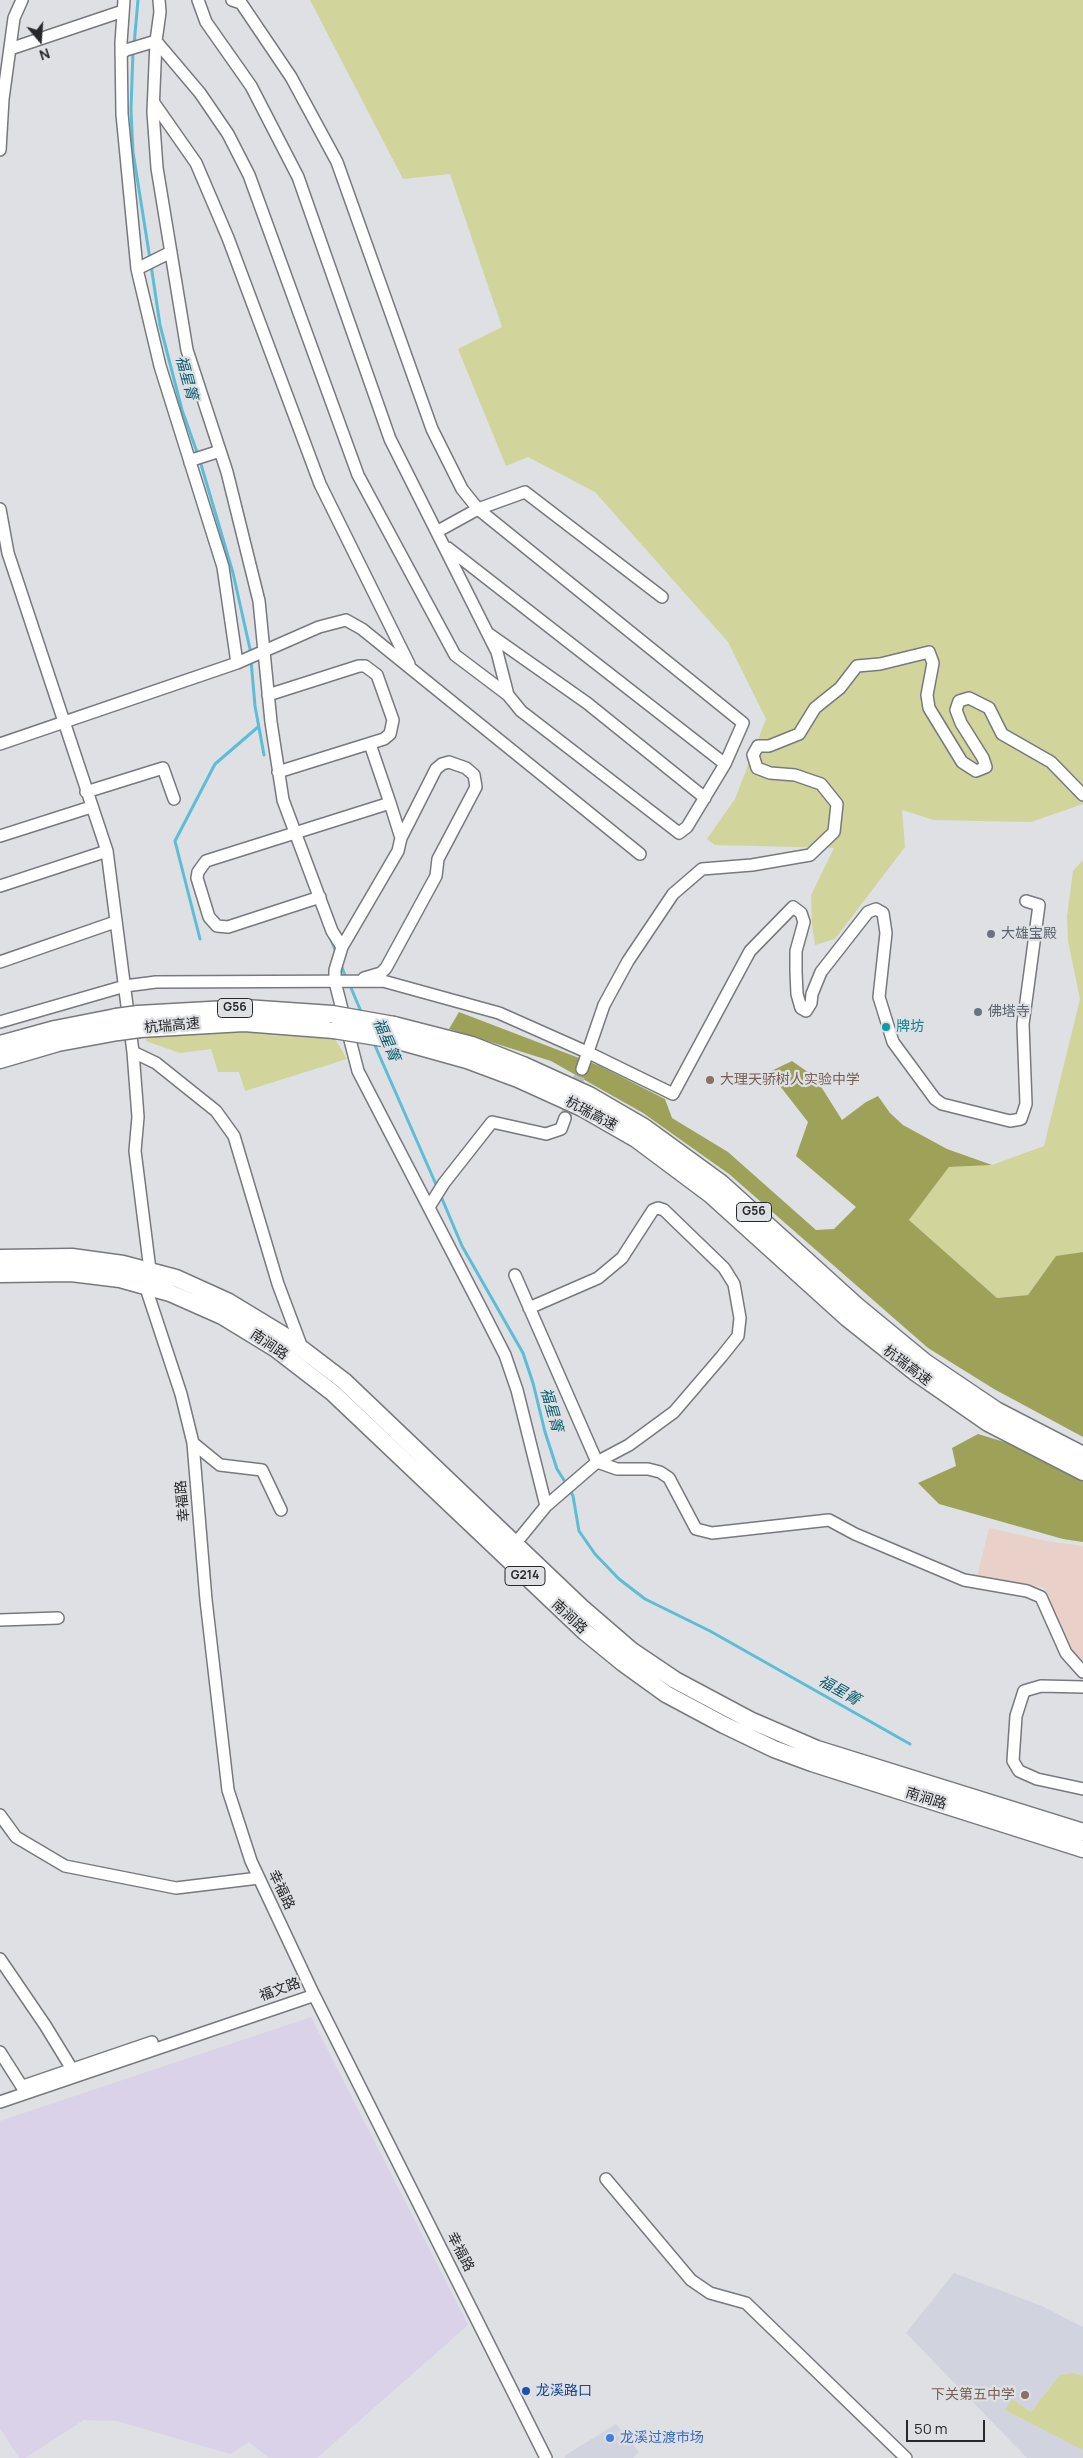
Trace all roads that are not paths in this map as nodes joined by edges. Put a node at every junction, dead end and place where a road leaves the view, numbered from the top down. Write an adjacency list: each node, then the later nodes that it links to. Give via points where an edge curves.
1 (22, 0): 7 (street, via 14,18)
2 (159, 0): 6 (street)
3 (198, 0): 17 (street, via 206,22 251,86 298,176 390,439)
4 (232, 0): 16 (street, via 241,3 291,77 337,162 432,429 462,489)
5 (123, 6): 7 (street); 8 (street)
6 (156, 41): 8 (street); 9 (street); 25 (street, via 200,93 228,134 249,175 358,475 412,576 455,655)
7 (10, 49): 10 (street)
8 (124, 52): 12 (street, via 122,114)
9 (154, 103): 11 (street, via 156,168); 23 (street, via 196,163 228,238 320,484)
10 (0, 150)
11 (171, 252): 12 (street); 13 (street, via 187,350)
12 (140, 266): 14 (street, via 160,366)
13 (220, 451): 14 (street); 21 (street, via 259,601)
14 (191, 462): 22 (street, via 223,568)
15 (0, 509): 26 (street, 幸福路, via 8,553)
16 (478, 509): 17 (street); 19 (street, via 525,492); 29 (street, via 743,723)
17 (438, 531): 18 (street)
18 (446, 546): 20 (street); 29 (street)
19 (662, 597)
20 (488, 633): 25 (street, via 497,652); 33 (street, via 587,703)
21 (261, 651): 22 (street); 23 (street, via 319,627 346,620 362,628); 24 (street)
22 (240, 661): 26 (street)
23 (412, 669): 41 (street)
24 (268, 695): 28 (street, via 359,666 370,668 377,675 394,724 388,736); 30 (street)
25 (508, 695): 33 (street, via 521,711 679,833 687,827)
26 (64, 723): 27 (street); 31 (street, 幸福路)
27 (0, 744)
28 (370, 744): 30 (street); 35 (street)
29 (725, 764): 33 (street)
30 (278, 772): 37 (street, via 283,800)
31 (86, 792): 34 (street, via 163,768); 36 (street, 幸福路)
32 (1083, 795): 56 (street, via 1051,762 1002,734 988,708 969,698 959,701 956,710 986,767 976,771 962,762 929,708 927,695 933,663 929,652 857,666 840,688 815,708 799,734 770,746 758,746 753,755 757,768 821,784 837,804 834,832 810,855 702,869 673,894 628,961 604,1005)
33 (705, 798)
34 (174, 799)
35 (390, 803): 37 (street); 39 (street)
36 (91, 807): 38 (street); 40 (street, 幸福路)
37 (295, 833): 43 (street); 43 (street, via 202,864 197,878 209,917 217,926 228,927)
38 (0, 836)
39 (401, 838): 46 (street, via 398,851); 48 (street, via 436,769 453,762 474,775 476,787 438,859 436,876 386,968)
40 (107, 851): 42 (street); 45 (street, 幸福路)
41 (640, 854)
42 (0, 886)
43 (320, 897): 46 (street)
44 (1026, 901): 56 (street, via 1039,905 1023,1024 1026,1104 1021,1119 1010,1121 942,1104 893,1042 879,997 886,933 883,913 876,910 868,912 821,972 806,1011 801,1008 797,994 796,972 796,951 804,922 801,912 793,907 750,950 673,1094)
45 (115, 922): 47 (street); 50 (street, 幸福路)
46 (342, 947): 49 (street, via 335,970)
47 (0, 962)
48 (358, 980): 49 (street); 56 (street, via 401,985 499,1013)
49 (338, 982): 50 (street, via 211,980); 60 (street, via 358,1070)
50 (125, 986): 51 (street); 55 (street, 幸福路)
51 (0, 1022)
52 (117, 1025): 53 (highway, 杭瑞高速 / G56, bridge, via 139,1021 333,1022); 54 (highway, 杭瑞高速 / G56, via 55,1029); 57 (highway, 杭瑞高速 / G56)
53 (395, 1032): 68 (highway, 杭瑞高速 / G56, via 444,1036 507,1058 589,1095 644,1126 714,1177 857,1306 925,1362 1002,1413); 70 (highway, 杭瑞高速 / G56, via 518,1079 582,1108 636,1139 711,1195 852,1322 916,1374 988,1422)
54 (0, 1044)
55 (133, 1052): 64 (street, 幸福路, via 138,1117 135,1151); 66 (street, via 156,1063 216,1111 234,1136 278,1284)
56 (589, 1053): 58 (street)
57 (0, 1060)
58 (582, 1070)
59 (565, 1118): 60 (street, via 561,1129 546,1134 492,1122)
60 (432, 1203): 71 (street, via 505,1356 532,1444)
61 (0, 1258): 64 (highway, 南涧路 / G214, via 72,1257 123,1264)
62 (0, 1274): 64 (highway, 南涧路 / G214, via 71,1273)
63 (515, 1275): 65 (street)
64 (148, 1278): 66 (highway, 南涧路 / G214, via 202,1289 229,1302); 67 (street, 幸福路); 73 (highway, 南涧路 / G214, via 170,1293 222,1316 304,1370)
65 (529, 1308): 69 (street); 69 (street, via 598,1278 622,1258 653,1210 658,1208 664,1210 724,1268 734,1284 740,1318 738,1336 674,1412 629,1445)
66 (302, 1348): 73 (highway, 南涧路 / G214, via 374,1409)
67 (194, 1443): 72 (street, via 220,1465 262,1470); 82 (street, 幸福路, via 206,1600 228,1790)
68 (1083, 1455)
69 (597, 1462): 71 (street); 76 (street, via 617,1469 648,1469 669,1478 696,1529 712,1533 829,1520 964,1580 1027,1591 1041,1597 1066,1653)
70 (1083, 1472)
71 (546, 1506): 73 (street)
72 (281, 1510)
73 (509, 1550): 80 (highway, 南涧路 / G214, via 632,1651 712,1702 817,1749); 81 (highway, 南涧路 / G214, via 610,1654 705,1716 812,1763)
74 (58, 1618): 75 (street)
75 (0, 1620)
76 (1083, 1672)
77 (1083, 1687): 78 (street, via 1041,1686 1024,1691 1016,1716 1014,1760 1018,1771 1037,1779)
78 (1083, 1789)
79 (0, 1816): 82 (street, via 16,1837 66,1866 176,1888)
80 (1083, 1832)
81 (1083, 1849)
82 (259, 1878): 84 (street, 幸福路)
83 (0, 1959): 86 (street)
84 (313, 1993): 86 (street, 福文路, via 309,1997); 91 (street, 幸福路)
85 (0, 2052): 87 (street)
86 (73, 2072): 87 (street, 福文路)
87 (24, 2090): 88 (street, 福文路); 89 (street, 福文路)
88 (0, 2094)
89 (0, 2102)
90 (606, 2179): 92 (street, via 691,2280 710,2294 746,2304)
91 (546, 2458)
92 (906, 2458)

